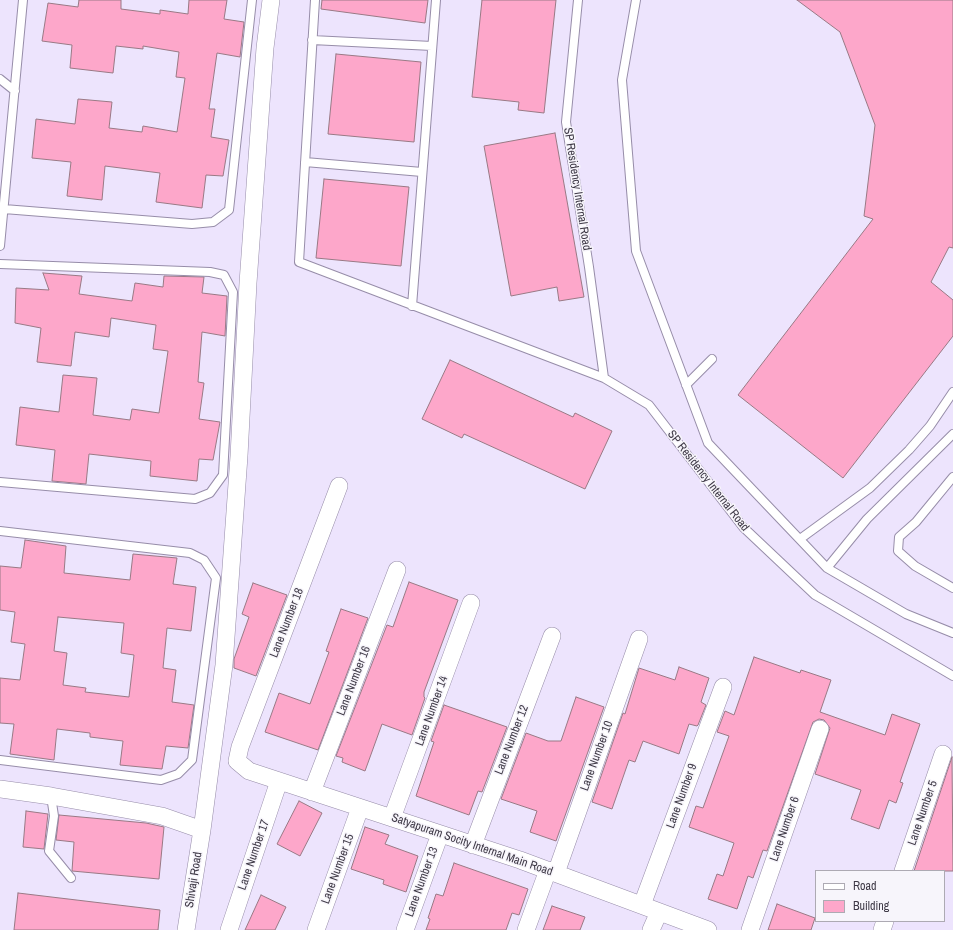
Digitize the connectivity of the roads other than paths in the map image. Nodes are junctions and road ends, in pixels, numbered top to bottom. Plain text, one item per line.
1 (23, 0) edge
2 (252, 0) edge
3 (271, 0) edge
4 (315, 0) edge
5 (436, 0) edge
6 (578, 0) edge
7 (636, 0) edge
8 (312, 40) junction
9 (432, 46) junction
10 (0, 79) edge
11 (15, 91) junction
12 (305, 162) junction
13 (422, 172) junction
14 (4, 209) junction
15 (0, 246) edge
16 (0, 264) edge
17 (412, 306) junction
18 (712, 358) dead end
19 (604, 378) junction
20 (686, 385) junction
21 (953, 392) edge
22 (953, 434) edge
23 (953, 477) edge
24 (0, 482) edge
25 (339, 486) dead end
26 (0, 531) edge
27 (800, 539) junction
28 (827, 568) junction
29 (397, 570) dead end
30 (953, 588) edge
31 (471, 603) dead end
32 (953, 632) edge
33 (552, 636) dead end
34 (639, 639) dead end
35 (953, 676) edge
36 (723, 687) dead end
37 (820, 729) dead end
38 (943, 754) dead end
39 (0, 760) edge
40 (237, 761) joint
41 (279, 781) junction
42 (0, 789) edge
43 (312, 792) junction
44 (51, 796) junction
45 (360, 808) junction
46 (392, 818) junction
47 (202, 830) junction
48 (440, 834) junction
49 (473, 844) junction
50 (903, 870) edge
51 (552, 872) junction
52 (71, 878) dead end
53 (642, 905) junction
54 (659, 912) junction
55 (186, 930) edge
56 (229, 930) edge
57 (316, 930) edge
58 (405, 930) edge
59 (526, 930) edge
60 (652, 930) edge
61 (708, 930) edge
62 (750, 930) edge

1 - 11 lane
2 - 14 lane
3 - 47 street, Shivaji Road
4 - 8 lane, SP Residency Internal Road
5 - 9 lane
6 - 19 lane, SP Residency Internal Road
7 - 20 lane
8 - 9 lane
8 - 12 lane, SP Residency Internal Road
9 - 13 lane
10 - 11 lane
11 - 14 lane
12 - 13 lane
12 - 17 lane, SP Residency Internal Road
13 - 17 lane
14 - 15 lane
16 - 24 lane
17 - 19 lane, SP Residency Internal Road
18 - 20 lane
19 - 35 lane, SP Residency Internal Road
20 - 27 lane
21 - 27 lane
22 - 28 lane
23 - 30 lane
25 - 40 street, Lane Number 18
26 - 39 lane
27 - 28 lane
28 - 32 lane
29 - 43 street, Lane Number 16
31 - 46 street, Lane Number 14
33 - 49 street, Lane Number 12
34 - 51 street, Lane Number 10
36 - 53 street, Lane Number 9
37 - 62 street, Lane Number 6
38 - 50 street, Lane Number 5
40 - 41 street, Satyapuram Socity Internal Main Road
41 - 43 street, Satyapuram Socity Internal Main Road
41 - 56 street, Lane Number 17
42 - 44 street
43 - 45 street, Satyapuram Socity Internal Main Road
44 - 47 street
44 - 52 lane
45 - 46 street, Satyapuram Socity Internal Main Road
45 - 57 street, Lane Number 15
46 - 48 street, Satyapuram Socity Internal Main Road
47 - 55 street, Shivaji Road
48 - 49 street, Satyapuram Socity Internal Main Road
48 - 58 street, Lane Number 13
49 - 51 street, Satyapuram Socity Internal Main Road
51 - 53 street, Satyapuram Socity Internal Main Road
51 - 59 street, Lane Number 10
53 - 54 street, Satyapuram Socity Internal Main Road
54 - 60 street
54 - 61 street, Satyapuram Socity Internal Main Road

